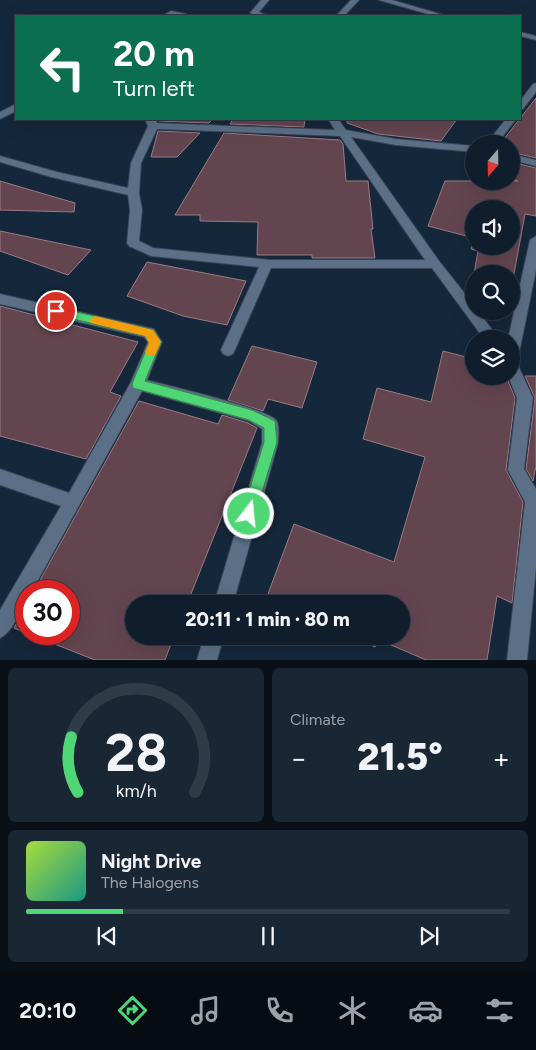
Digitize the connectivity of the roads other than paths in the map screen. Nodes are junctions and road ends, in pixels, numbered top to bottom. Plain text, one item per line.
1 (265, 0) edge
2 (355, 0) edge
3 (383, 0) edge
4 (251, 14) edge
5 (341, 15) edge
6 (439, 15) edge
7 (521, 34) edge
8 (536, 38) edge
9 (536, 86) edge
10 (521, 106) edge
11 (15, 108) edge
12 (0, 116) edge
13 (334, 120) edge
14 (510, 120) edge
15 (151, 122) edge
16 (344, 133) junction
17 (498, 135) edge
18 (465, 148) edge
19 (0, 159) edge
20 (520, 159) edge
21 (536, 163) edge
22 (133, 193) junction
23 (536, 240) edge
24 (267, 263) junction
25 (435, 264) junction
26 (0, 299) edge
27 (485, 330) edge
28 (517, 330) edge
29 (228, 350) dead end
30 (520, 381) edge
31 (138, 384) junction
32 (531, 399) edge
33 (0, 477) edge
34 (535, 501) edge
35 (74, 502) junction
36 (226, 595) edge
37 (0, 628) edge
38 (211, 645) edge
39 (207, 660) edge
40 (517, 660) edge

1 - 4 street
2 - 5 street
3 - 6 street
7 - 8 street
9 - 10 street
11 - 12 street
13 - 16 street
14 - 17 street
15 - 16 street
15 - 22 street
16 - 18 street
16 - 25 street
19 - 22 street
20 - 21 street
22 - 24 street
23 - 28 street
24 - 25 street
24 - 29 street
25 - 27 street
26 - 31 street
30 - 32 street
31 - 35 street
31 - 36 street
32 - 34 street
33 - 35 street
34 - 40 street
35 - 37 street
38 - 39 street

